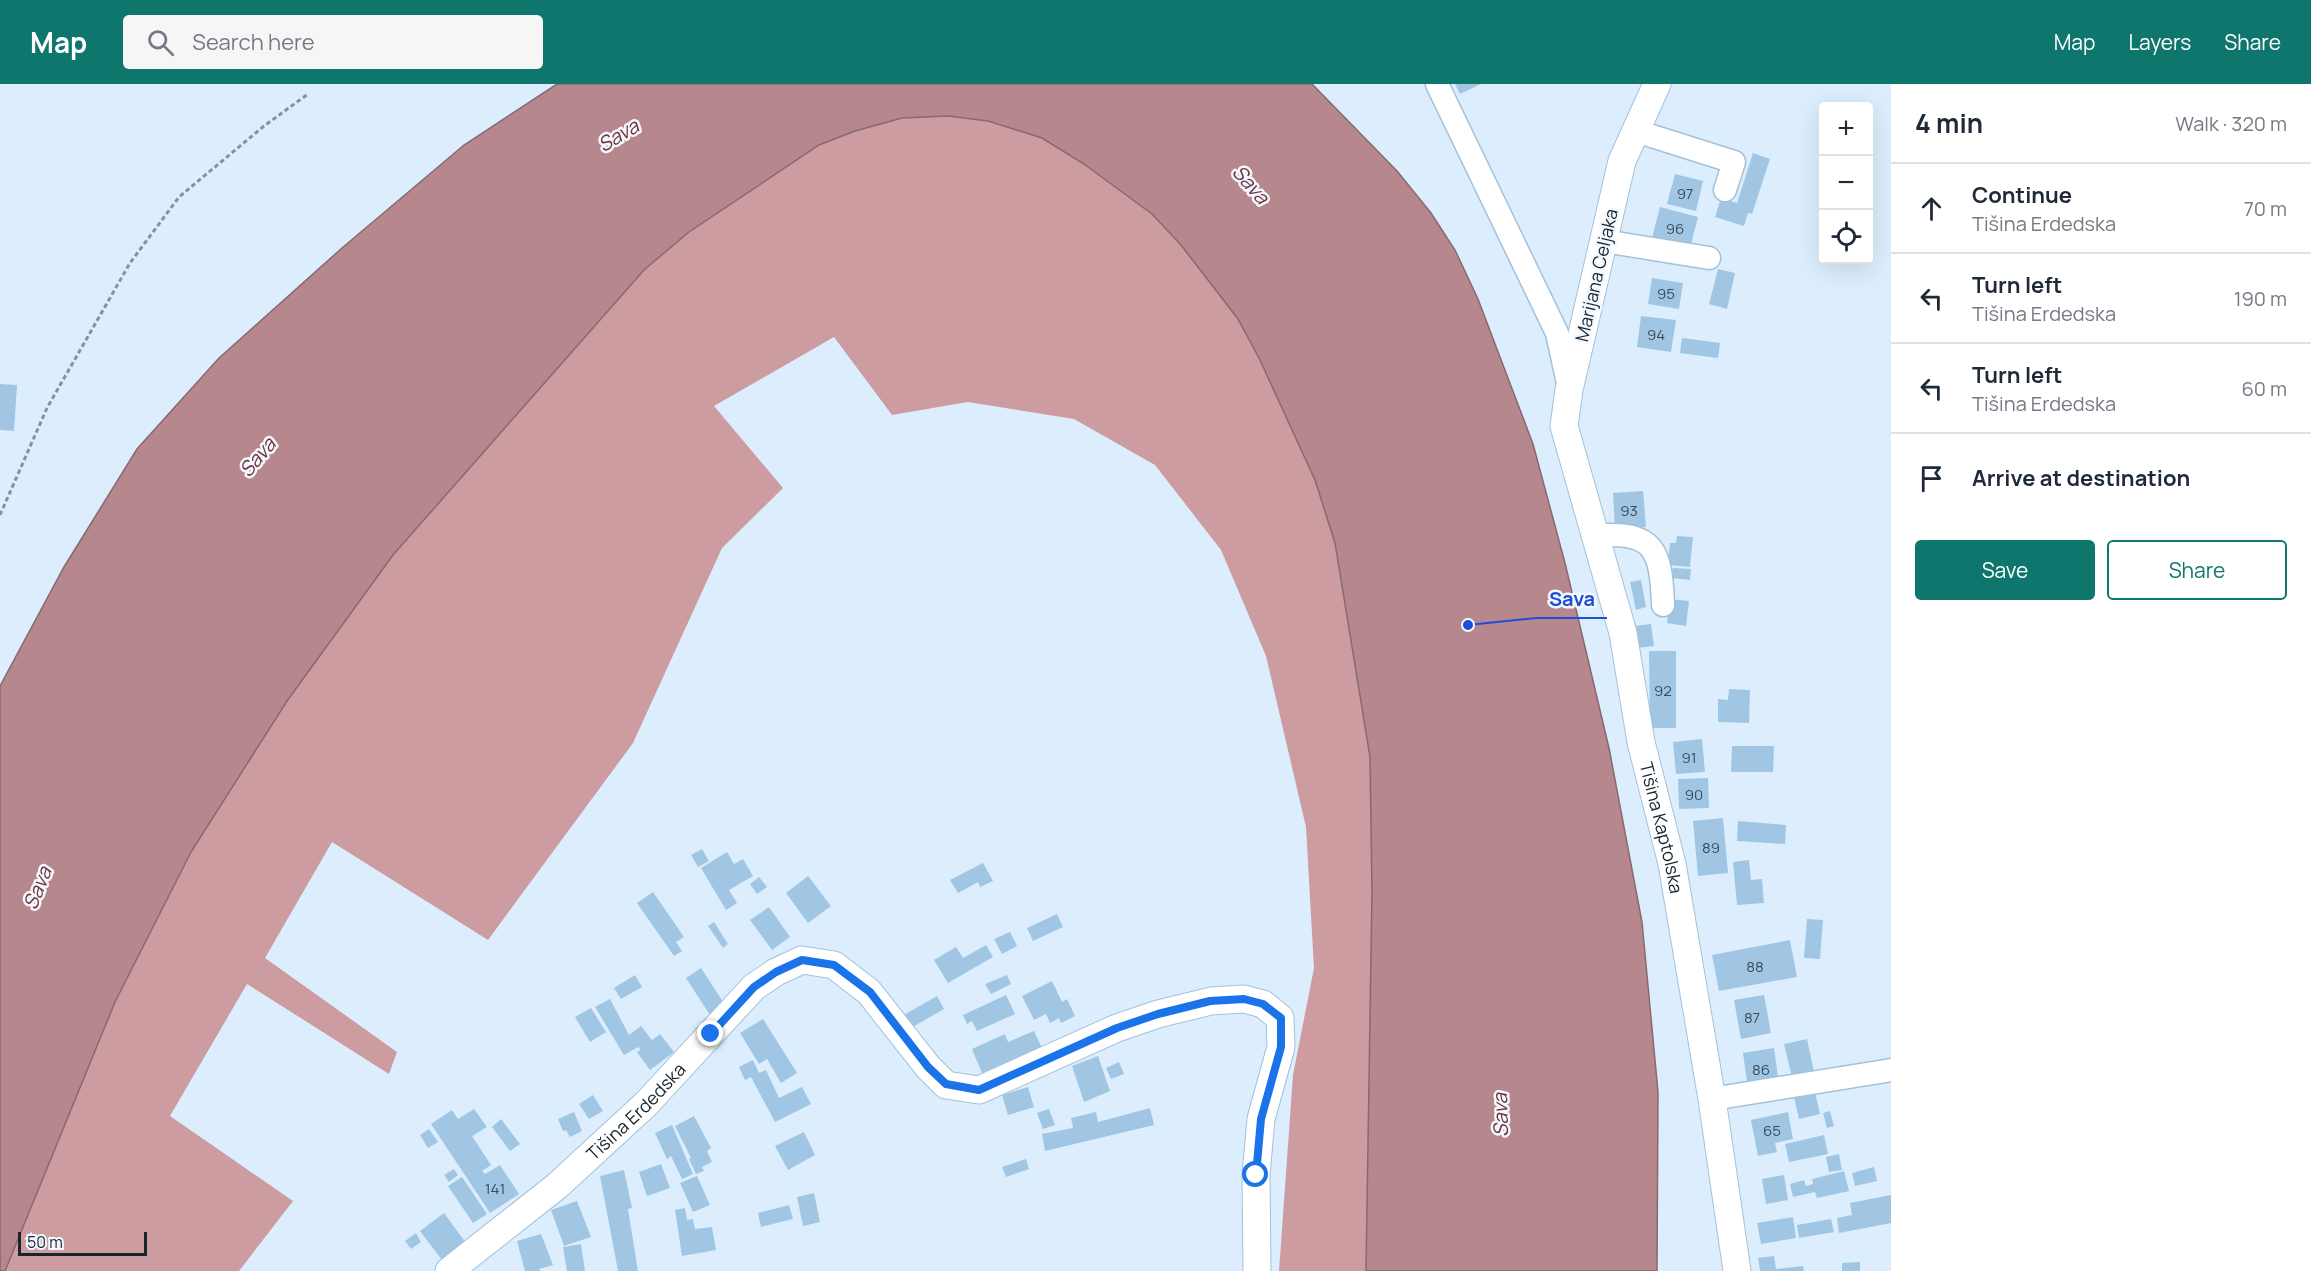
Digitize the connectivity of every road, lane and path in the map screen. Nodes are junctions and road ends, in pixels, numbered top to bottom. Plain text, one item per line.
1 (1437, 84) edge
2 (1657, 84) edge
3 (308, 94) dead end
4 (1636, 131) junction
5 (1725, 190) dead end
6 (1604, 241) junction
7 (1709, 258) dead end
8 (1569, 390) junction
9 (0, 515) edge
10 (1595, 536) junction
11 (1663, 605) dead end
12 (1891, 1070) edge
13 (1712, 1099) junction
14 (449, 1271) edge
15 (1257, 1271) edge
16 (1737, 1271) edge

1 - 8 street
2 - 4 main road
3 - 9 path
4 - 5 street
4 - 6 main road, Marijana Celjaka
6 - 7 street
6 - 8 main road, Marijana Celjaka
8 - 10 main road, Tišina Kaptolska
10 - 11 street
10 - 13 main road, Tišina Kaptolska
12 - 13 street
13 - 16 main road, Tišina Kaptolska
14 - 15 main road, Tišina Erdedska

